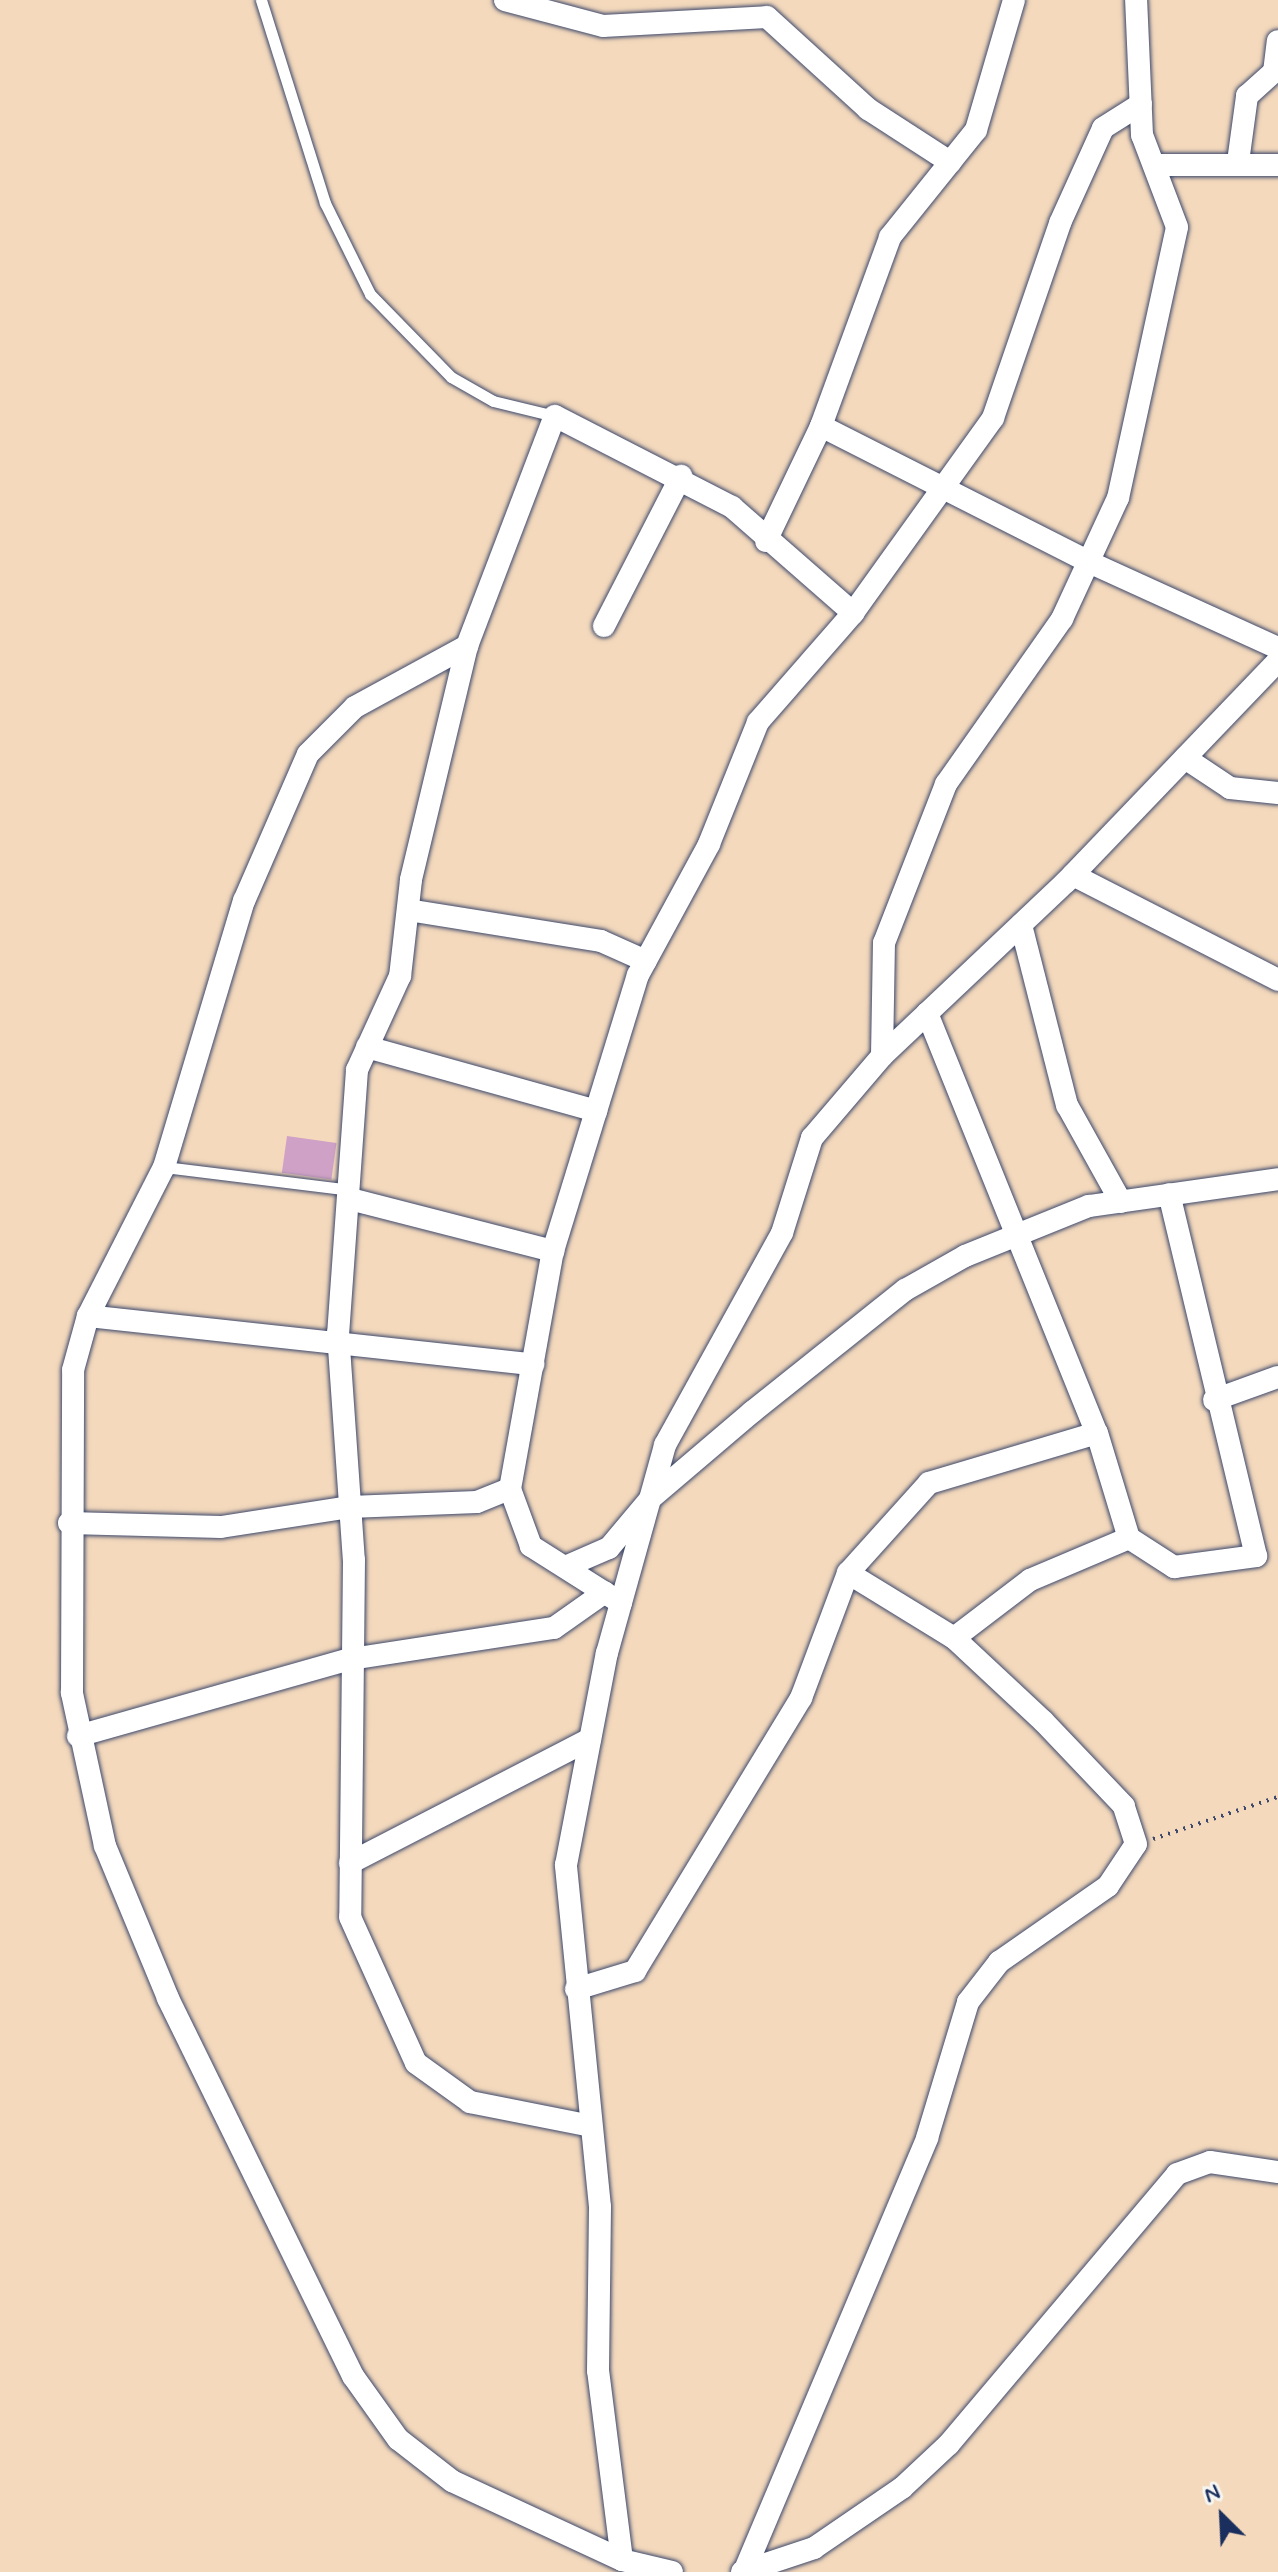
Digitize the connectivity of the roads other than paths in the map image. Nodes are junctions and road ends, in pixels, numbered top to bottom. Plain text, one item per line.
1 (261, 0) edge
2 (505, 0) edge
3 (1014, 0) edge
4 (1136, 0) edge
5 (1278, 41) edge
6 (1141, 104) junction
7 (950, 162) junction
8 (1238, 162) junction
9 (1154, 165) junction
10 (1278, 165) edge
11 (555, 416) junction
12 (821, 426) junction
13 (681, 476) junction
14 (946, 483) junction
15 (766, 541) junction
16 (1089, 562) junction
17 (853, 613) junction
18 (604, 626) dead end
19 (467, 646) junction
20 (1278, 648) edge
21 (1278, 661) edge
22 (1185, 758) junction
23 (1278, 793) edge
24 (1073, 875) junction
25 (408, 910) junction
26 (1021, 925) junction
27 (646, 961) junction
28 (1278, 980) edge
29 (927, 1013) junction
30 (367, 1047) junction
31 (882, 1056) junction
32 (596, 1111) junction
33 (164, 1167) junction
34 (1278, 1179) edge
35 (350, 1194) junction
36 (1169, 1194) junction
37 (1121, 1202) junction
38 (1018, 1234) junction
39 (553, 1251) junction
40 (88, 1316) junction
41 (339, 1345) junction
42 (533, 1364) junction
43 (1278, 1377) edge
44 (1214, 1400) junction
45 (1097, 1433) junction
46 (510, 1489) junction
47 (651, 1498) junction
48 (350, 1507) junction
49 (69, 1523) junction
50 (1129, 1538) junction
51 (565, 1567) junction
52 (848, 1573) junction
53 (613, 1598) junction
54 (954, 1638) junction
55 (351, 1659) junction
56 (78, 1736) junction
57 (590, 1739) junction
58 (350, 1863) junction
59 (576, 1989) junction
60 (591, 2126) junction
61 (1278, 2172) edge
62 (622, 2566) edge
63 (672, 2572) edge
64 (743, 2572) edge

1 - 11 lane
2 - 7 street
3 - 7 street
4 - 6 street
5 - 8 street
6 - 9 street
6 - 14 street
7 - 12 street
8 - 9 street
8 - 10 street
9 - 16 street
11 - 13 street
11 - 19 street
12 - 14 street
12 - 15 street
13 - 15 street
13 - 18 street
14 - 16 street
14 - 17 street
15 - 17 street
16 - 20 street
16 - 31 street
17 - 27 street
19 - 25 street
19 - 33 street
21 - 22 street
22 - 23 street
22 - 24 street
24 - 26 street
24 - 28 street
25 - 27 street
25 - 30 street
26 - 29 street
26 - 37 street
27 - 32 street
29 - 31 street
29 - 38 street
30 - 32 street
30 - 35 street
31 - 47 street
32 - 39 street
33 - 35 lane
33 - 40 street
34 - 36 street
35 - 39 street
35 - 41 street
36 - 37 street
36 - 44 street
37 - 38 street
38 - 45 street
38 - 47 street
39 - 42 street
40 - 41 street
40 - 49 street
41 - 42 street
41 - 48 street
42 - 46 street
43 - 44 street
44 - 50 street
45 - 50 street
45 - 52 street
46 - 48 street
46 - 51 street
47 - 51 street
47 - 53 street
48 - 49 street
48 - 55 street
49 - 56 street
50 - 54 street
51 - 53 street
52 - 54 street
52 - 59 street
53 - 55 street
53 - 57 street
54 - 64 street
55 - 56 street
55 - 58 street
56 - 62 street
57 - 58 street
57 - 59 street
58 - 60 street
59 - 60 street
60 - 62 street
61 - 64 street
62 - 63 street

